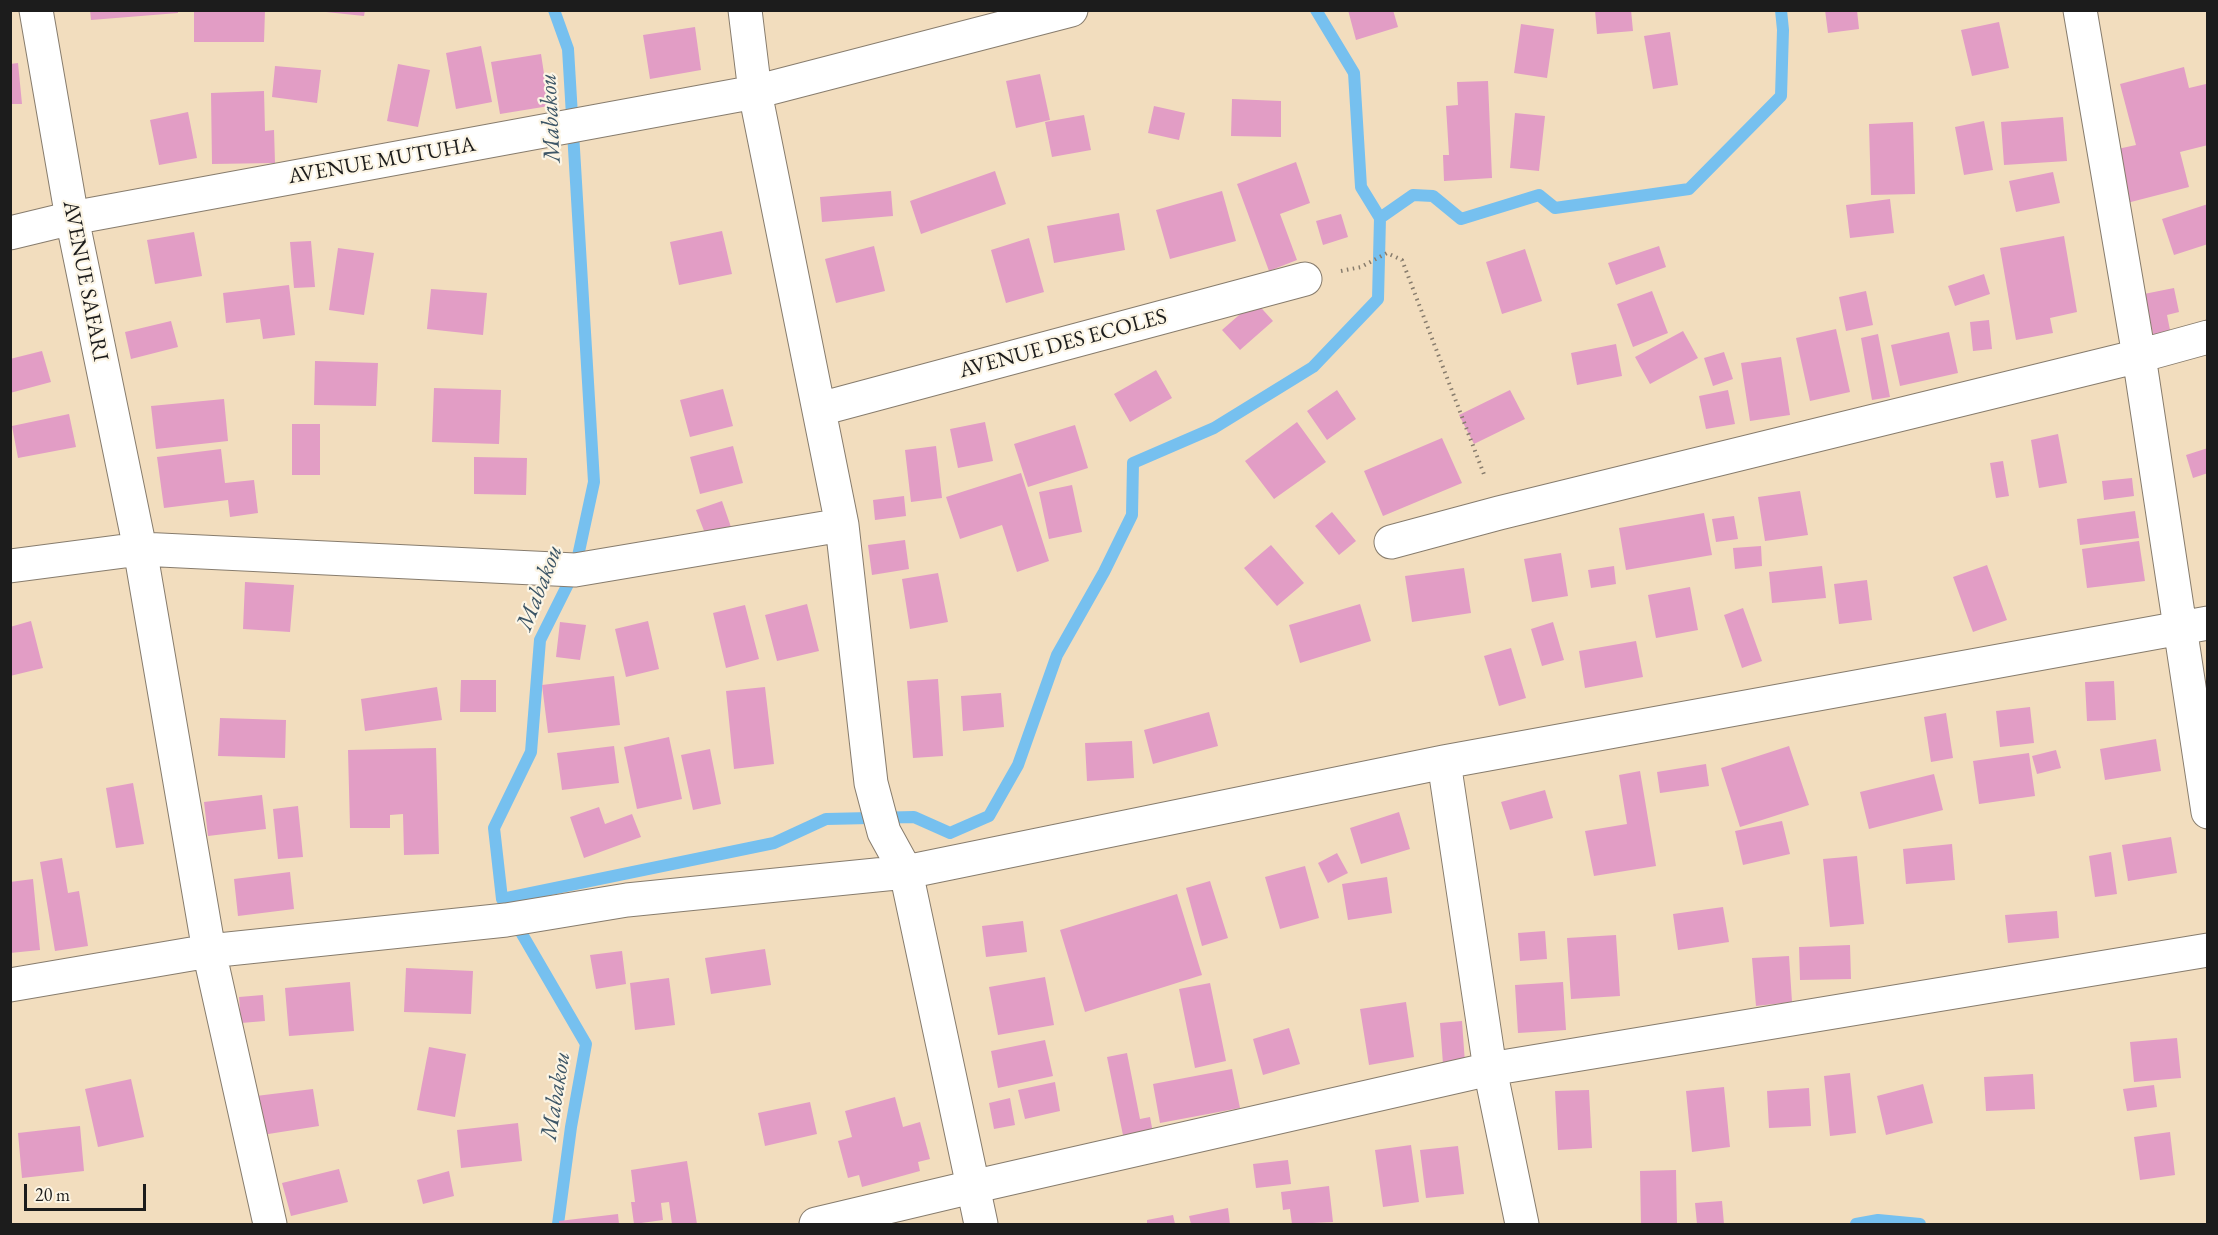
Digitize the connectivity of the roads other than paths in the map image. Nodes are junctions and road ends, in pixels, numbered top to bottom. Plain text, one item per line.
1 (36, 10) edge
2 (745, 10) edge
3 (1071, 10) edge
4 (2080, 10) edge
5 (755, 92) junction
6 (72, 218) junction
7 (10, 233) edge
8 (1305, 279) dead end
9 (2208, 337) edge
10 (2139, 356) junction
11 (820, 409) junction
12 (842, 525) junction
13 (1391, 542) dead end
14 (141, 549) junction
15 (10, 566) edge
16 (2194, 625) edge
17 (1444, 762) junction
18 (2208, 812) edge
19 (906, 872) junction
20 (2208, 950) edge
21 (209, 951) junction
22 (10, 985) edge
23 (1490, 1070) junction
24 (972, 1187) junction
25 (270, 1224) edge
26 (816, 1224) edge
27 (981, 1224) edge
28 (1522, 1224) edge

1 - 6 street, AVENUE SAFARI
2 - 5 street
3 - 5 street, AVENUE MUTUHA
4 - 10 street
5 - 6 street, AVENUE MUTUHA
5 - 11 street
6 - 7 street, AVENUE MUTUHA
6 - 14 street, AVENUE SAFARI
8 - 11 street, AVENUE DES ECOLES
9 - 10 street
10 - 13 street
10 - 16 street
11 - 12 street
12 - 14 street
12 - 19 street
14 - 15 street
14 - 21 street, AVENUE SAFARI
16 - 17 street
16 - 18 street
17 - 19 street
17 - 23 street
19 - 21 street
19 - 24 street
20 - 23 street
21 - 22 street
21 - 25 street, AVENUE SAFARI
23 - 24 street
23 - 28 street
24 - 26 street
24 - 27 street

